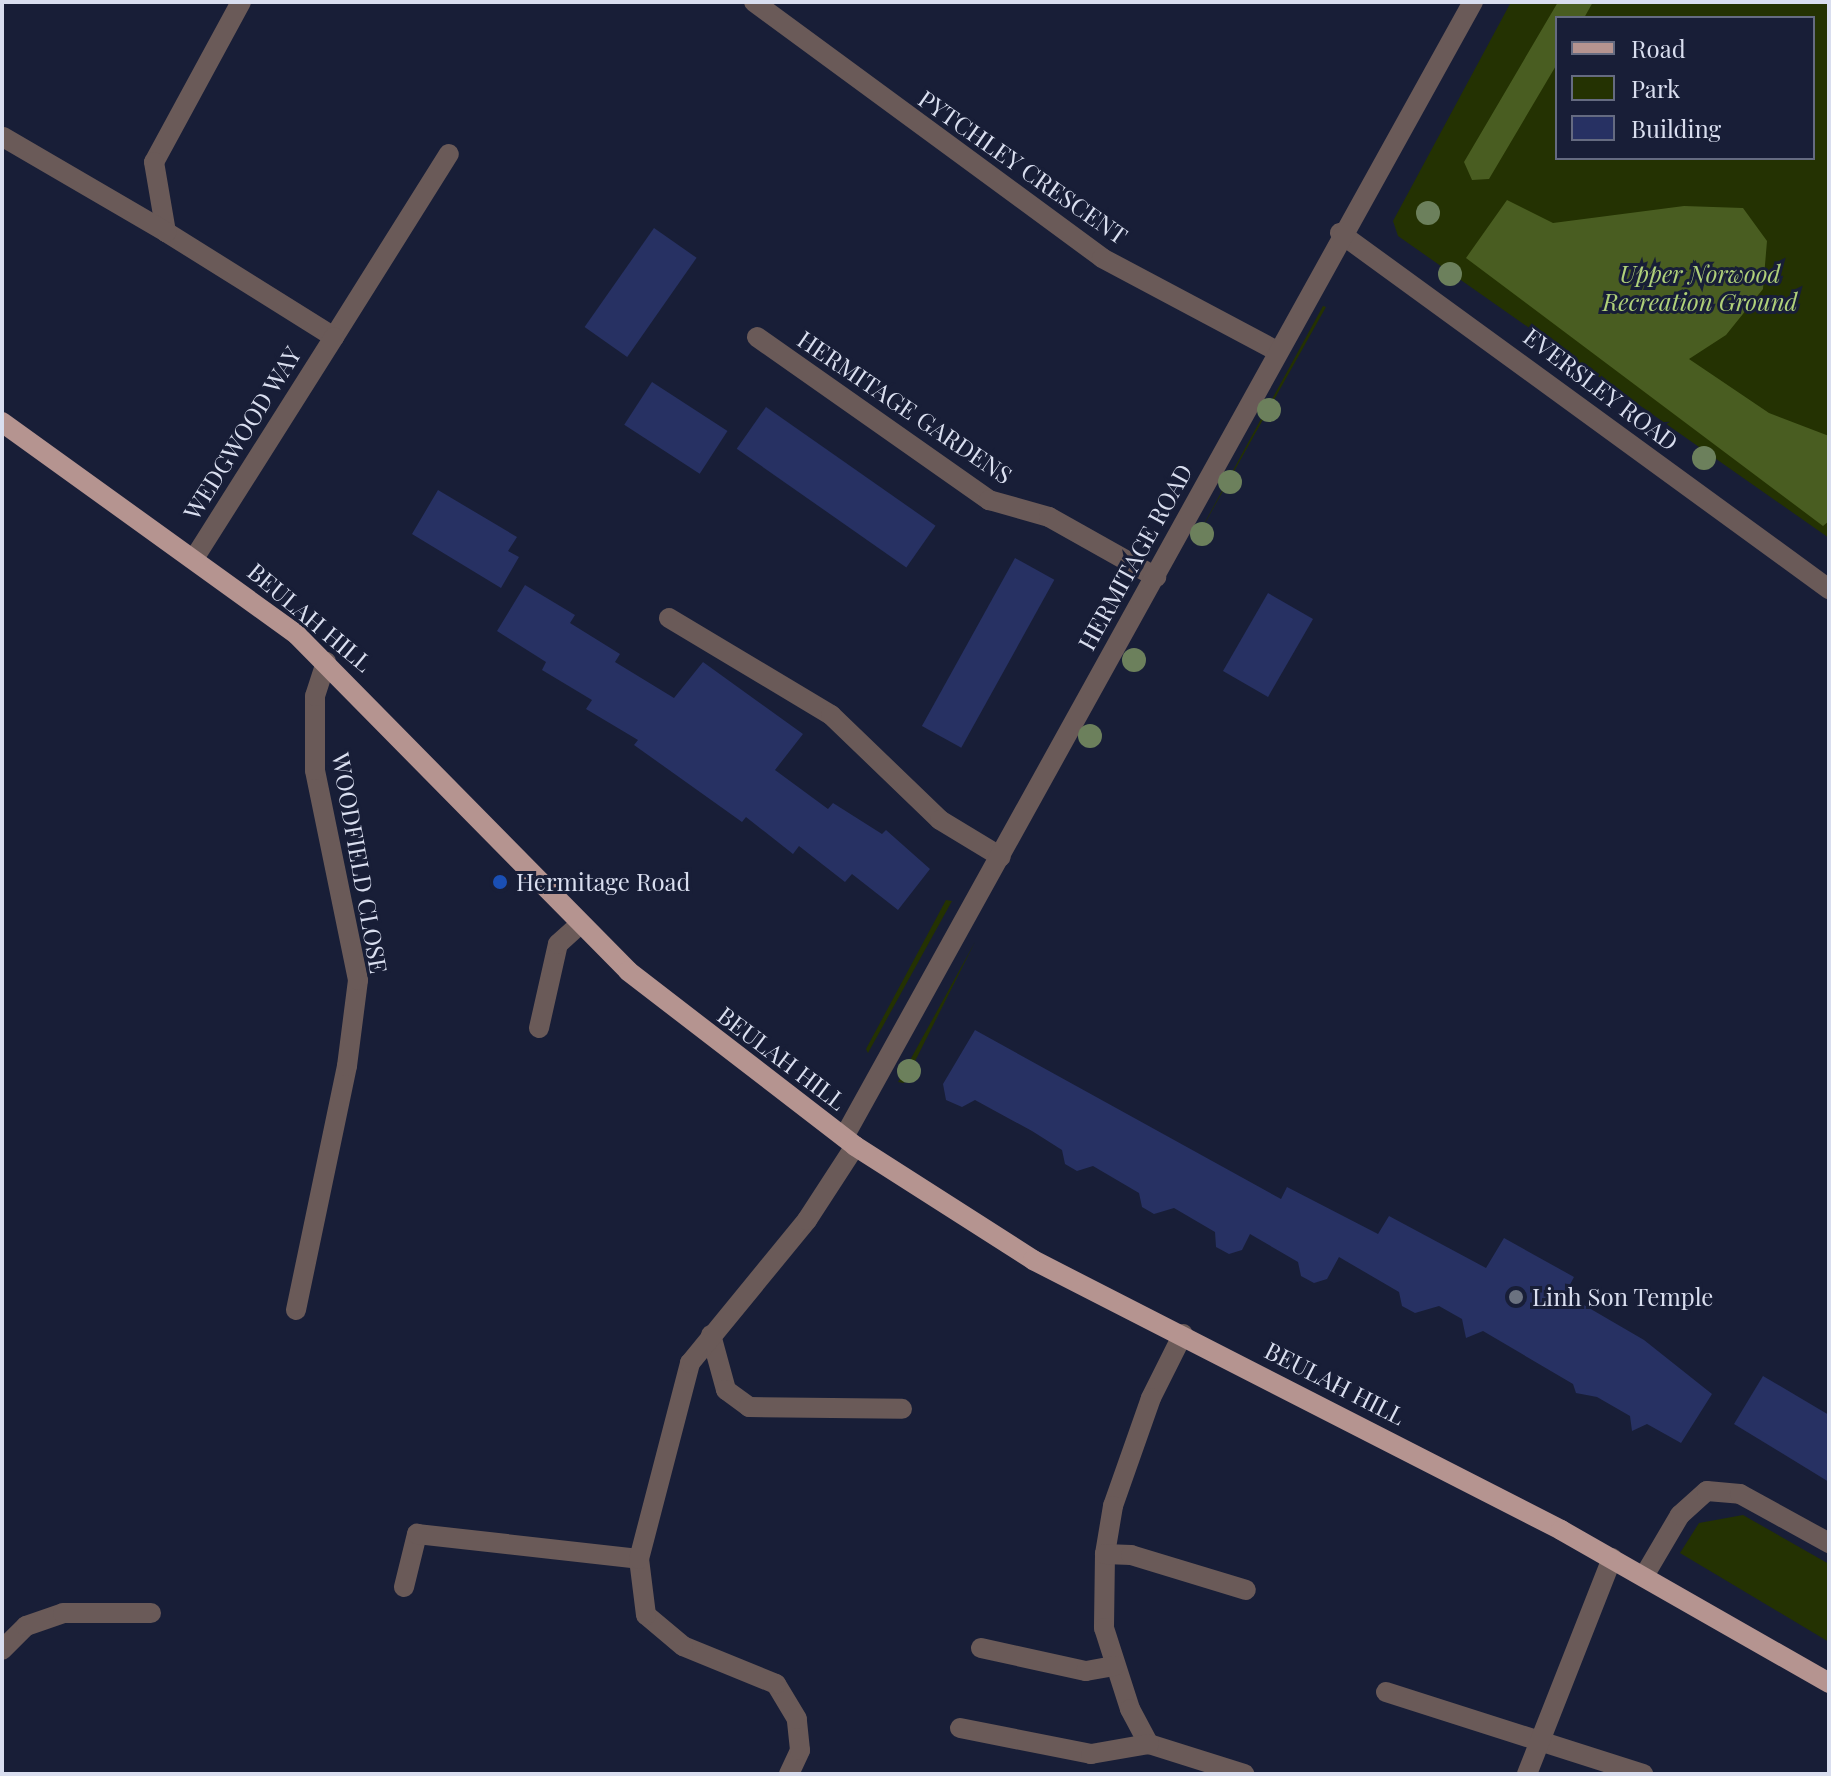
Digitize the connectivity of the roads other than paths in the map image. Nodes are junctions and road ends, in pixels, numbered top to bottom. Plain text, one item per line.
1 (241, 2) edge
2 (754, 2) edge
3 (1473, 2) edge
4 (3, 137) edge
5 (449, 154) dead end
6 (166, 232) junction
7 (1340, 233) junction
8 (334, 337) junction
9 (757, 337) dead end
10 (1277, 351) junction
11 (2, 422) edge
12 (195, 557) junction
13 (1156, 577) junction
14 (1829, 589) edge
15 (669, 618) dead end
16 (326, 662) junction
17 (1001, 857) junction
18 (580, 924) junction
19 (539, 1028) dead end
20 (849, 1142) junction
21 (296, 1310) dead end
22 (1183, 1334) junction
23 (711, 1335) junction
24 (902, 1409) dead end
25 (1829, 1543) edge
26 (1105, 1554) junction
27 (1612, 1558) junction
28 (639, 1559) junction
29 (1644, 1576) junction
30 (404, 1587) dead end
31 (1246, 1590) dead end
32 (151, 1613) dead end
33 (981, 1648) dead end
34 (2, 1650) edge
35 (1115, 1666) junction
36 (1829, 1683) edge
37 (1386, 1692) dead end
38 (960, 1728) dead end
39 (1149, 1744) junction
40 (1540, 1744) junction
41 (789, 1774) edge
42 (1244, 1774) edge
43 (1527, 1774) edge
44 (1643, 1774) edge

1 - 6 street
2 - 10 street, PYTCHLEY CRESCENT
3 - 7 street, HERMITAGE ROAD
4 - 6 street, WEDGWOOD WAY
5 - 8 street, WEDGWOOD WAY
6 - 8 street, WEDGWOOD WAY
7 - 10 street, HERMITAGE ROAD
7 - 14 street, EVERSLEY ROAD
8 - 12 street, WEDGWOOD WAY
9 - 13 street, HERMITAGE GARDENS
10 - 13 street, HERMITAGE ROAD
11 - 12 main road, BEULAH HILL
12 - 16 main road, BEULAH HILL
13 - 17 street, HERMITAGE ROAD
15 - 17 street
16 - 18 main road, BEULAH HILL
16 - 21 street, WOODFIELD CLOSE
17 - 20 street, HERMITAGE ROAD
18 - 19 street
18 - 20 main road, BEULAH HILL
20 - 22 main road, BEULAH HILL
20 - 23 street, HERMITAGE ROAD
22 - 26 street
22 - 27 main road, BEULAH HILL
23 - 24 street
23 - 28 street, HERMITAGE ROAD
25 - 29 street
26 - 31 street
26 - 35 street
27 - 29 main road, BEULAH HILL
27 - 40 street
28 - 30 street
28 - 41 street
29 - 36 main road, BEULAH HILL
32 - 34 street
33 - 35 street
35 - 39 street
37 - 40 street
38 - 39 street
39 - 42 street
40 - 43 street
40 - 44 street

